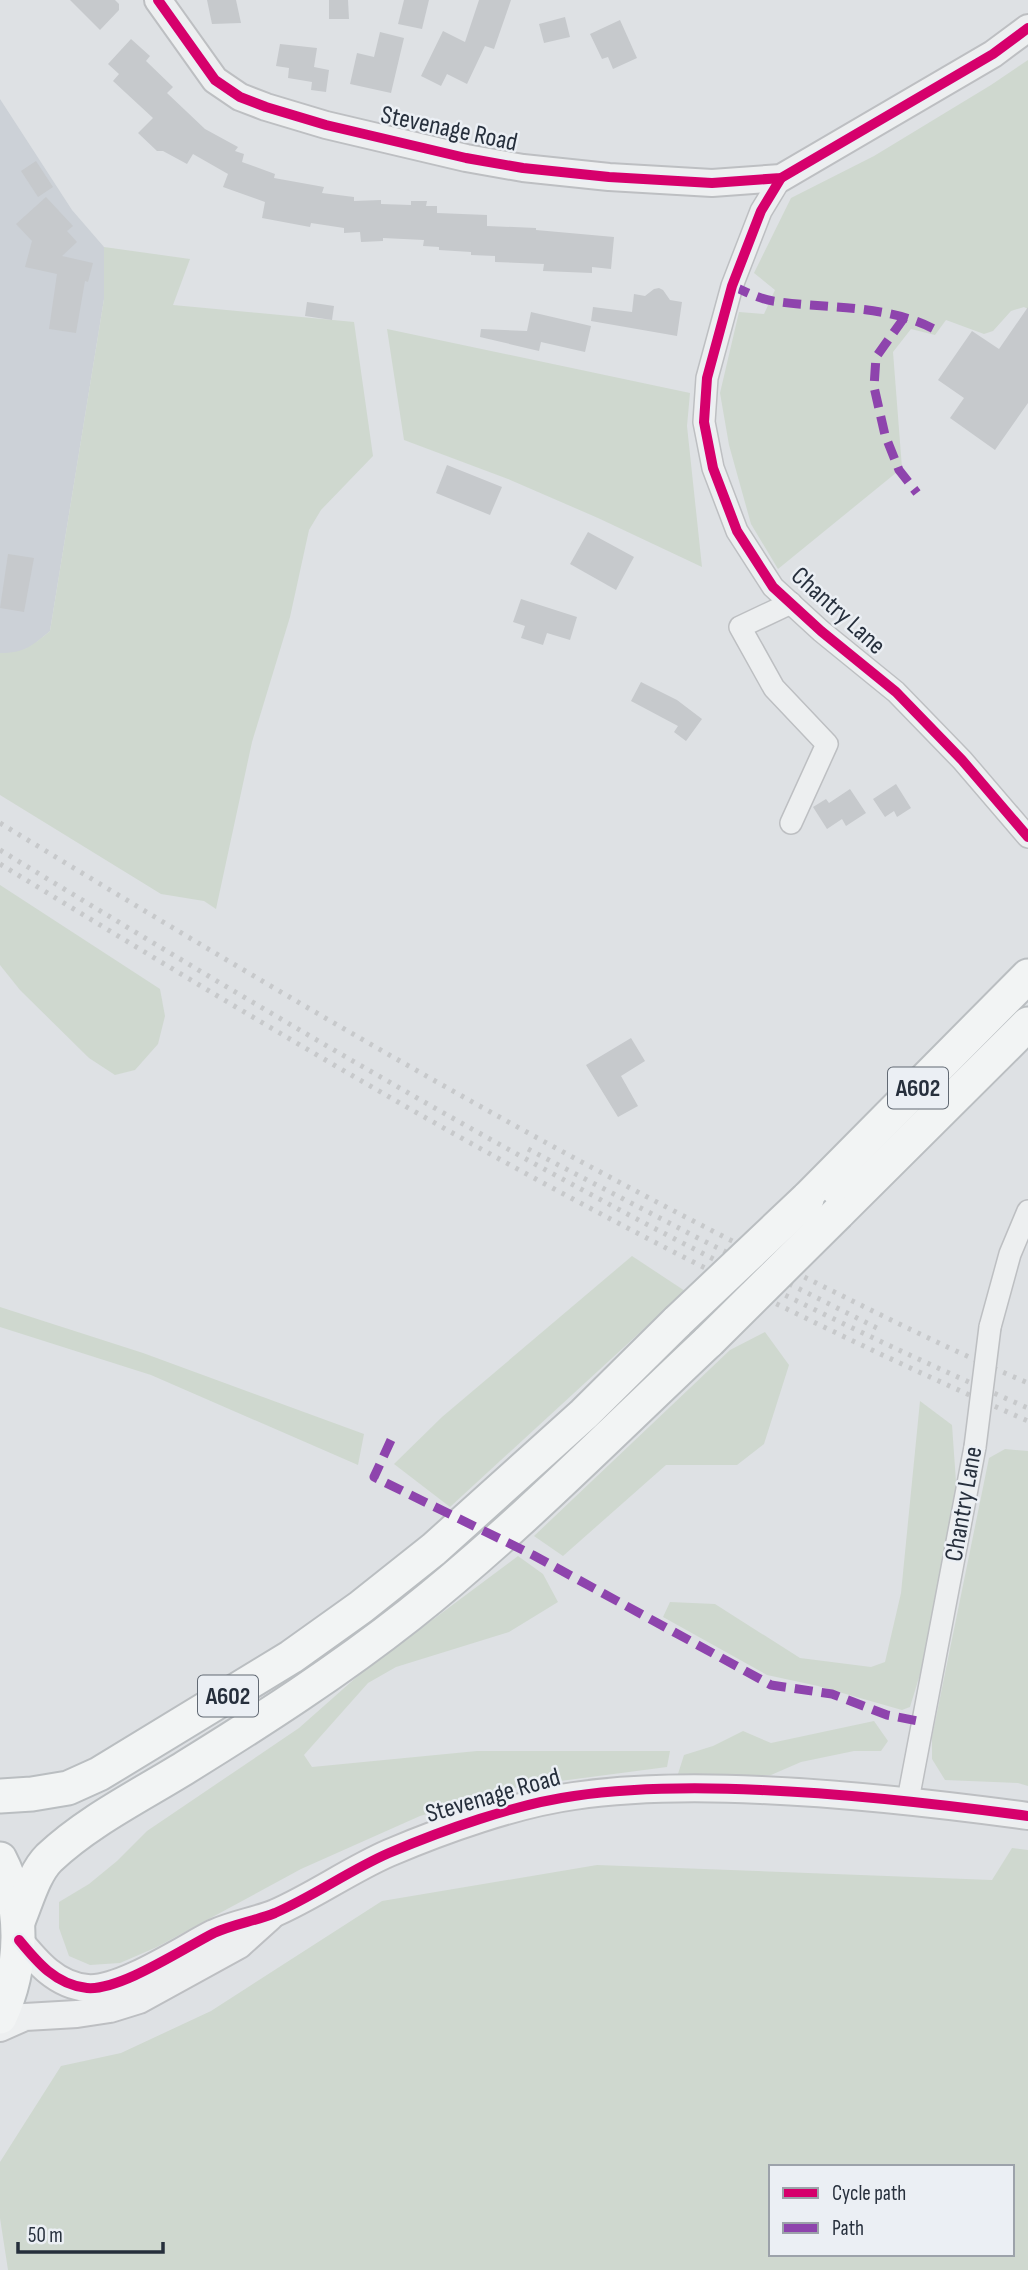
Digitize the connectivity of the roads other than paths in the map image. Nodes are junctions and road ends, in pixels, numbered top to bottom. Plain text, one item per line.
1 (158, 0) edge
2 (1028, 27) edge
3 (781, 178) junction
4 (791, 603) junction
5 (791, 823) dead end
6 (1028, 837) edge
7 (1028, 976) edge
8 (1028, 1024) edge
9 (1028, 1211) edge
10 (0, 1796) edge
11 (908, 1800) junction
12 (1028, 1816) edge
13 (0, 1860) edge
14 (274, 1913) junction
15 (19, 1930) junction
16 (0, 2017) edge
17 (0, 2028) edge

1 - 3 street, Stevenage Road
2 - 3 street
3 - 4 street, Chantry Lane
4 - 5 street
4 - 6 street, Chantry Lane
7 - 10 main road, A602, bridge
8 - 15 main road, A602, bridge
9 - 11 street, Chantry Lane, bridge
11 - 12 street, Stevenage Road
11 - 14 street, Stevenage Road
13 - 15 main road
14 - 15 street, Stevenage Road
14 - 17 street, Stevenage Road
15 - 16 main road

